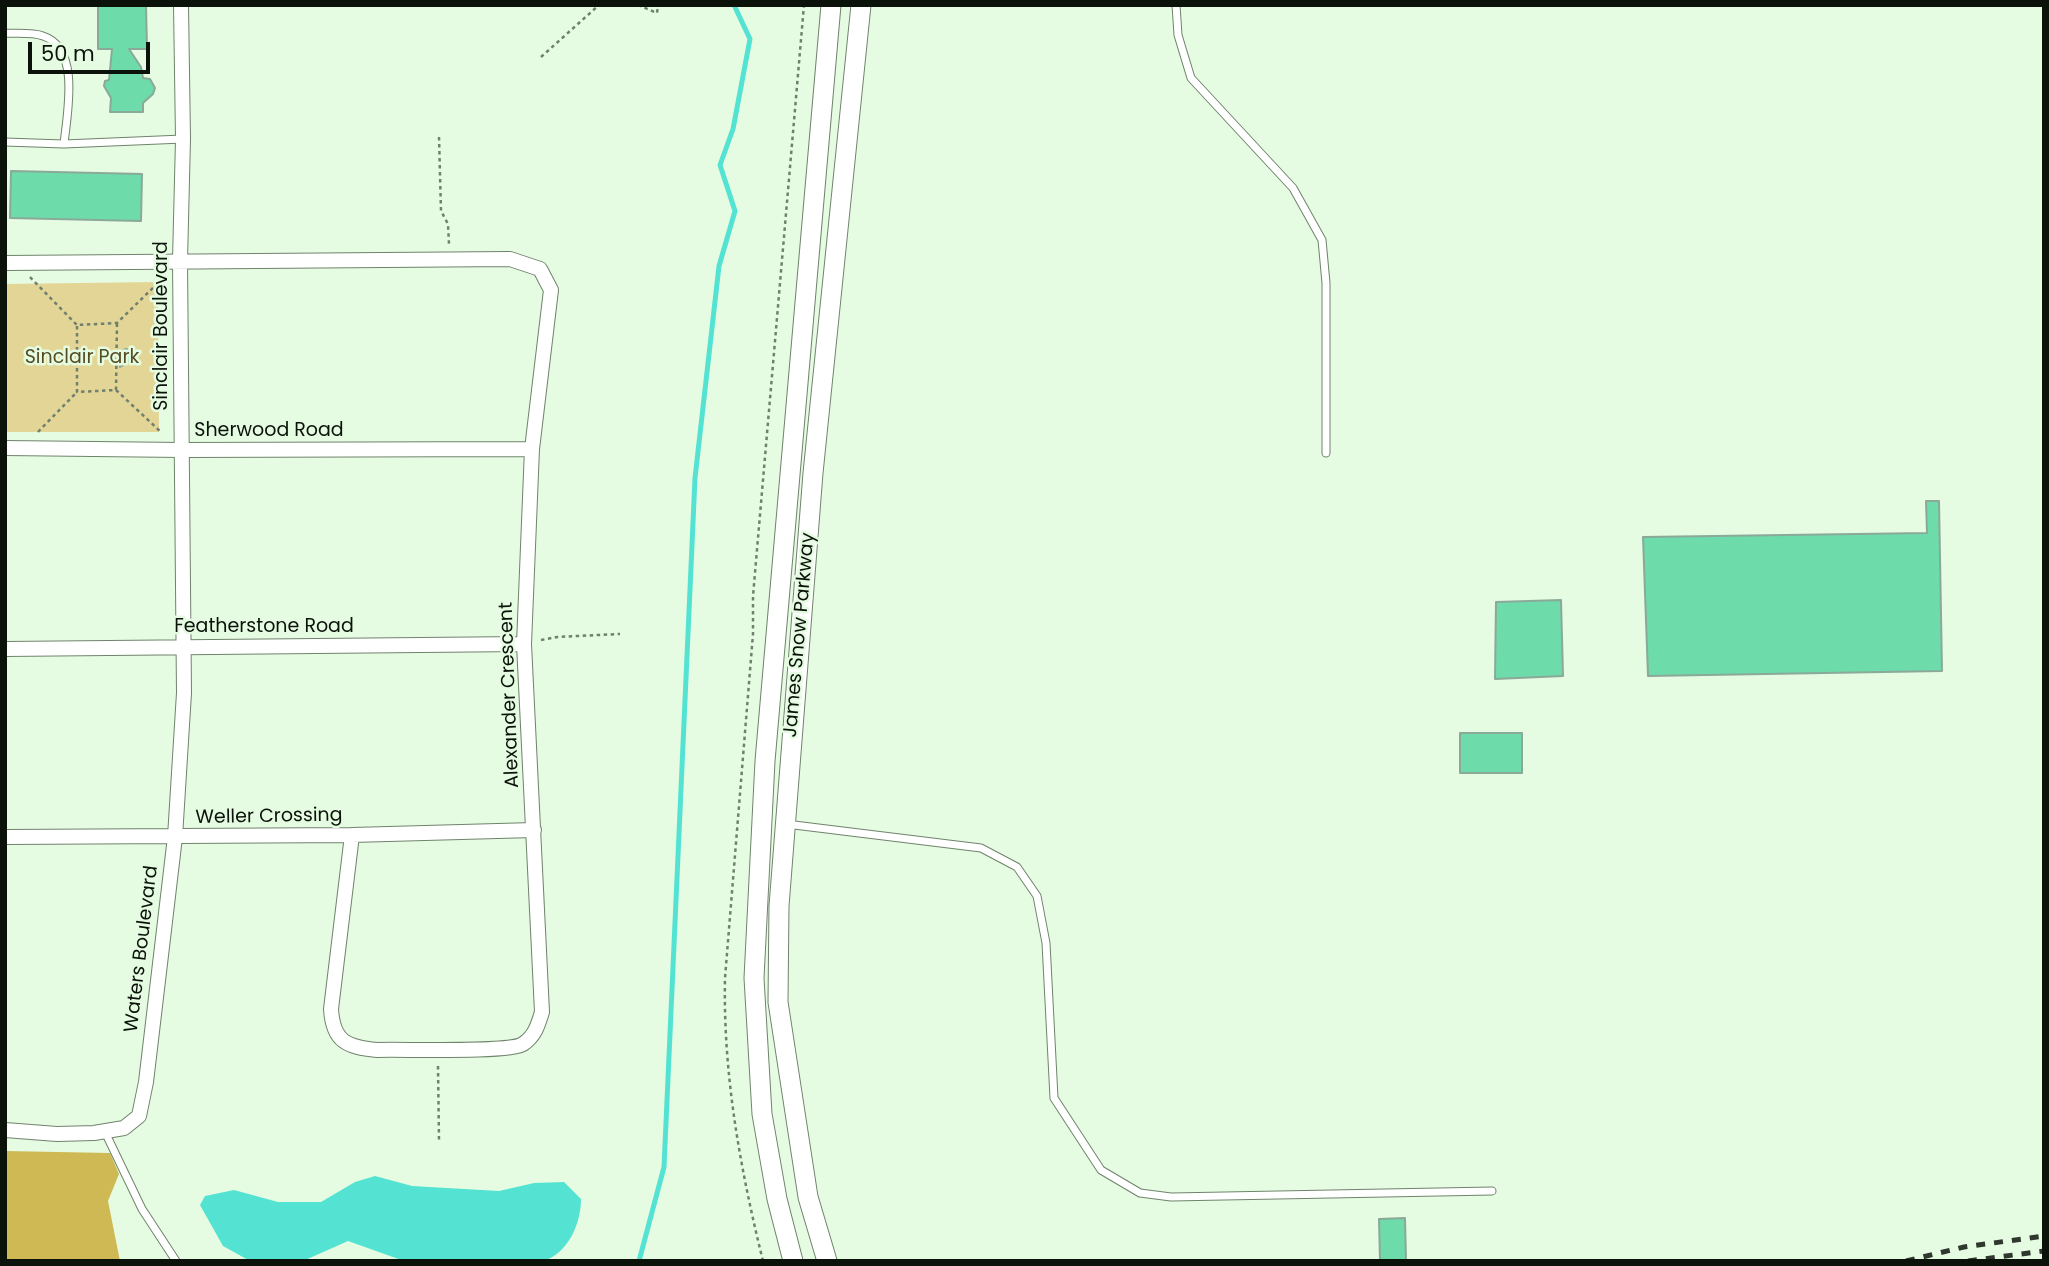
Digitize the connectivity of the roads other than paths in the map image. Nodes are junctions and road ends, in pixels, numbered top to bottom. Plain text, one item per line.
1 (181, 5) edge
2 (831, 5) edge
3 (861, 5) edge
4 (1176, 5) edge
5 (5, 33) edge
6 (183, 139) junction
7 (5, 142) edge
8 (64, 144) junction
9 (180, 261) junction
10 (10, 263) edge
11 (13, 448) edge
12 (532, 449) junction
13 (182, 450) junction
14 (1326, 453) dead end
15 (524, 644) junction
16 (185, 646) junction
17 (5, 649) edge
18 (785, 824) junction
19 (534, 830) junction
20 (352, 835) junction
21 (5, 837) edge
22 (175, 837) junction
23 (5, 1130) edge
24 (105, 1132) junction
25 (1492, 1191) dead end
26 (176, 1261) edge
27 (793, 1261) edge
28 (827, 1261) edge

1 - 6 street, Sinclair Boulevard
2 - 27 main road, James Snow Parkway
3 - 18 main road, James Snow Parkway
4 - 14 lane
5 - 8 lane
6 - 8 lane
6 - 9 street, Sinclair Boulevard
7 - 8 lane
9 - 10 street, Alexander Crescent
9 - 12 street, Alexander Crescent
9 - 13 street, Sinclair Boulevard
11 - 13 street, Sherwood Road
12 - 13 street, Sherwood Road
12 - 15 street, Alexander Crescent
13 - 16 street, Sinclair Boulevard
15 - 16 street, Featherstone Road
15 - 19 street, Alexander Crescent
16 - 17 street, Featherstone Road
16 - 22 street, Waters Boulevard
18 - 25 lane
18 - 28 main road, James Snow Parkway
19 - 20 street, Weller Crossing
19 - 20 street, Alexander Crescent
20 - 22 street, Weller Crossing
21 - 22 street, Weller Crossing
22 - 24 street, Waters Boulevard
23 - 24 street, Waters Boulevard
24 - 26 lane

